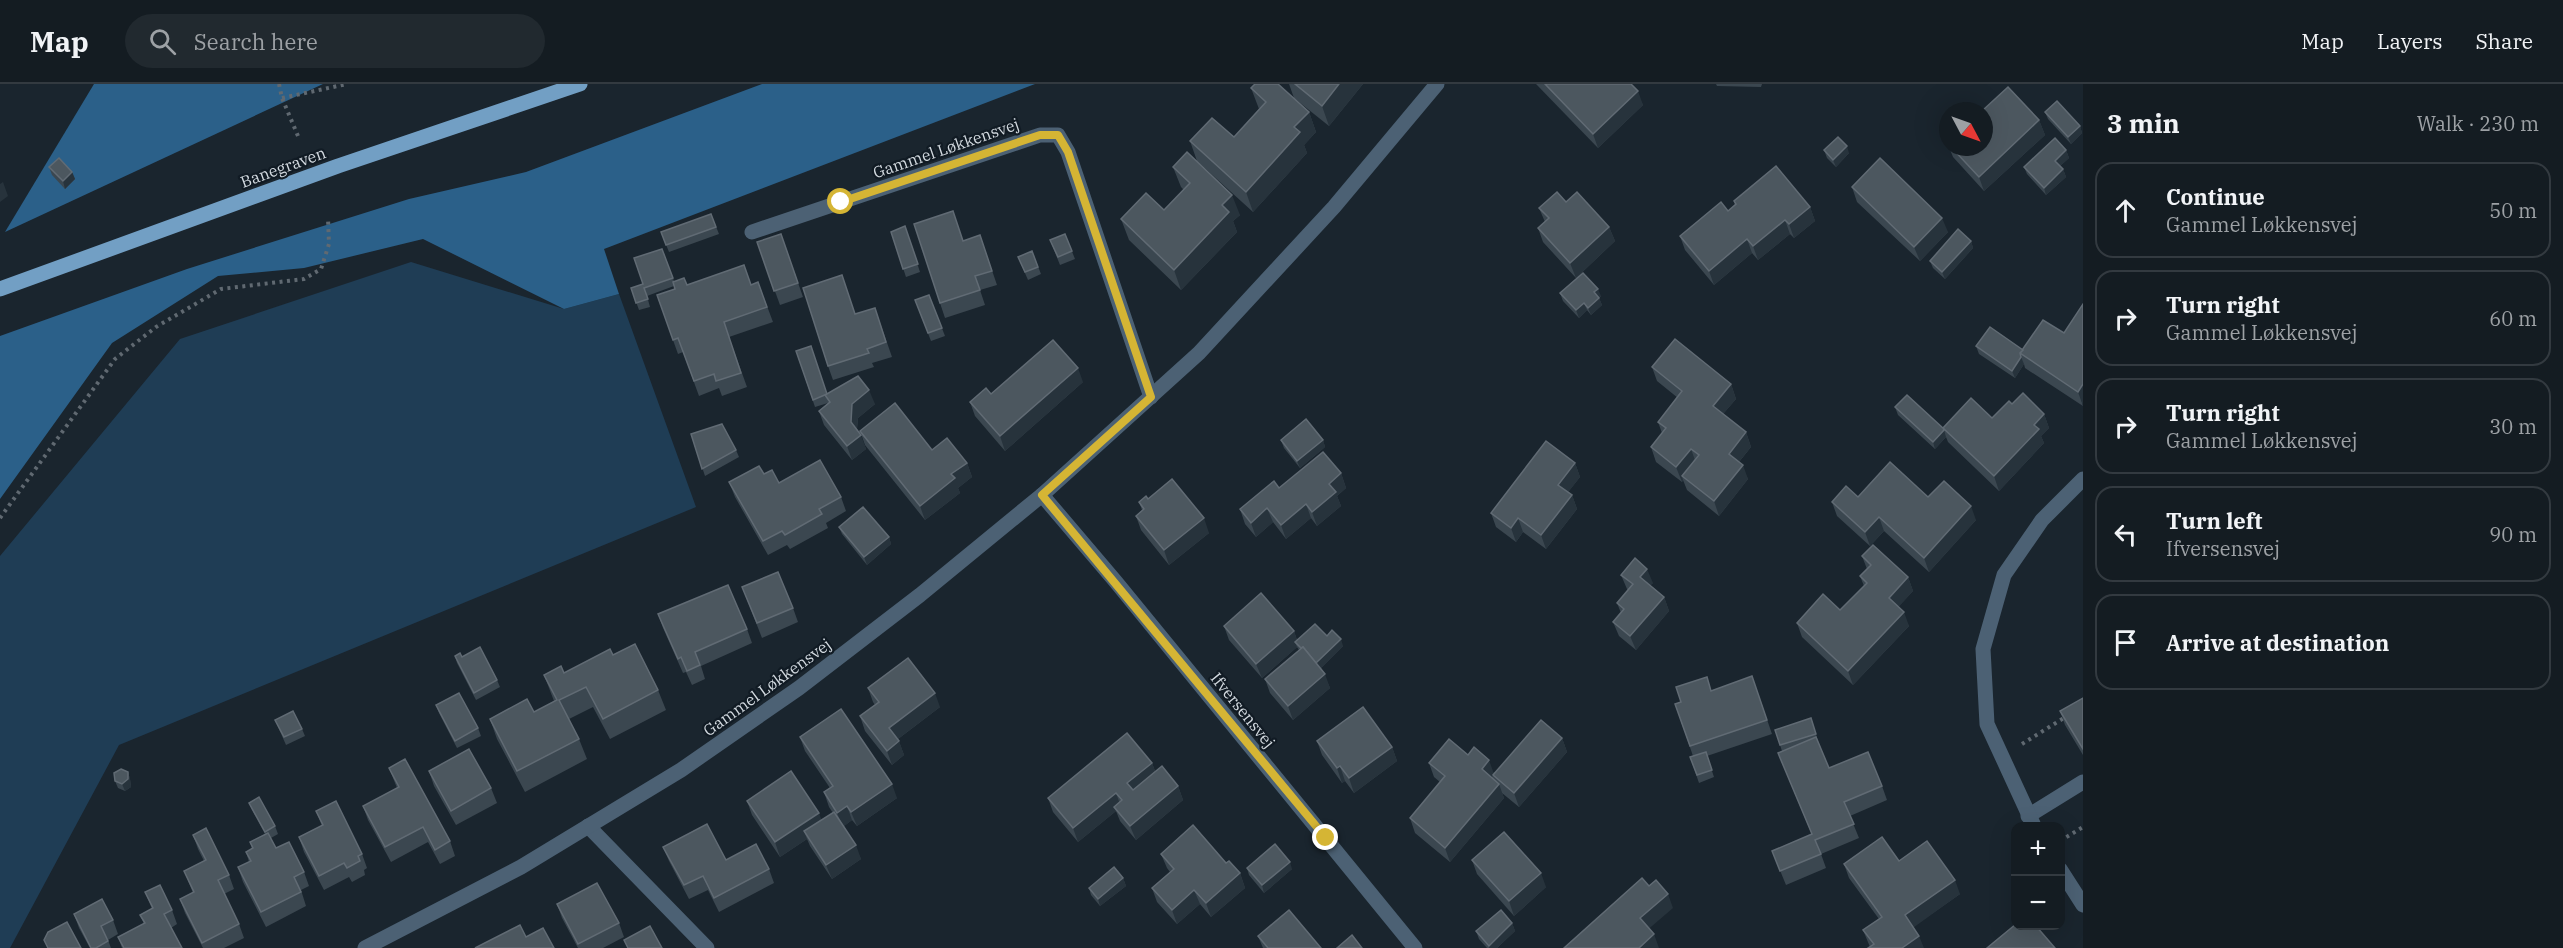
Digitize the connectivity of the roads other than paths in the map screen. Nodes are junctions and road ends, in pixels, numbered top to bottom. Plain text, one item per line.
1 (580, 84) edge
2 (1437, 84) edge
3 (752, 232) dead end
4 (0, 289) edge
5 (1151, 397) junction
6 (2083, 479) edge
7 (1042, 495) junction
8 (2083, 782) edge
9 (2031, 821) edge
10 (588, 826) junction
11 (2065, 875) edge
12 (2083, 905) edge
13 (365, 948) edge
14 (706, 948) edge
15 (1415, 948) edge

1 - 4 main road, Banegraven
2 - 5 street, Gammel Løkkensvej
3 - 5 street, Gammel Løkkensvej
5 - 7 street, Gammel Løkkensvej
6 - 9 street
7 - 10 street, Gammel Løkkensvej
7 - 15 street, Ifversensvej
8 - 9 street
10 - 13 street, Gammel Løkkensvej
10 - 14 street
11 - 12 street

